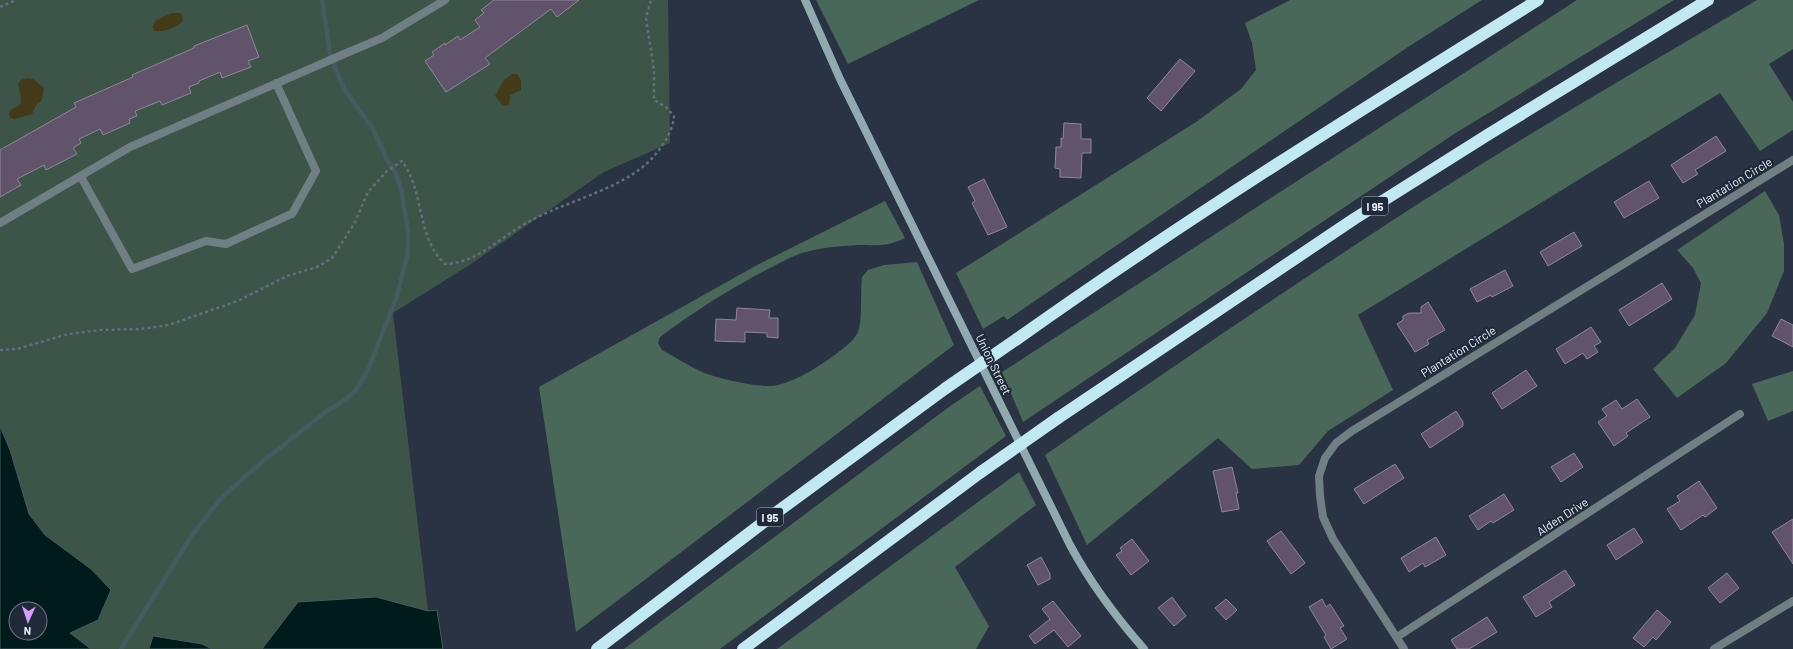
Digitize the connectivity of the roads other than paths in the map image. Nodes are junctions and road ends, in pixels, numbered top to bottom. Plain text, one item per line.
1 (445, 0) edge
2 (805, 0) edge
3 (1538, 0) edge
4 (1712, 0) edge
5 (1704, 3) edge
6 (276, 83) junction
7 (1793, 160) edge
8 (81, 176) junction
9 (0, 223) edge
10 (1740, 414) dead end
11 (1793, 601) edge
12 (1397, 638) junction
13 (597, 649) edge
14 (743, 649) edge
15 (1144, 649) edge
16 (1404, 649) edge
17 (1714, 649) edge

1 - 6 street
2 - 15 main road, Union Street
3 - 13 highway, I 95, bridge
4 - 5 highway
5 - 14 highway, I 95, bridge
6 - 8 street
6 - 8 street
7 - 12 street, Plantation Circle
8 - 9 street
10 - 12 street, Alden Drive
11 - 17 street
12 - 16 street, Plantation Circle

